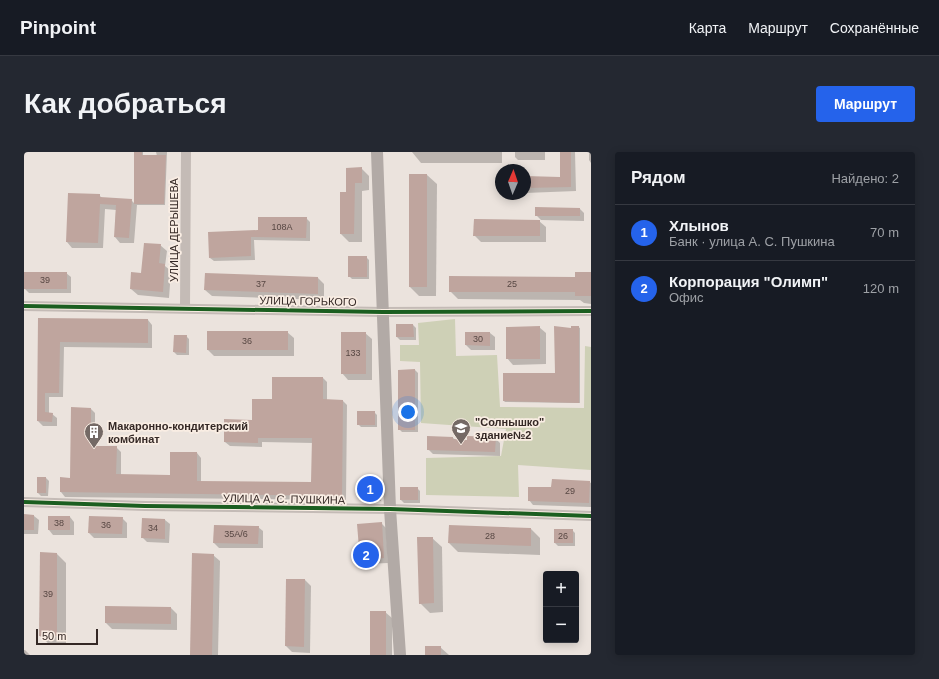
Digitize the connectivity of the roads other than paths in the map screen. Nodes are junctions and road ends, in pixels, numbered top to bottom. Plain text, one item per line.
1 (186, 152) edge
2 (377, 152) edge
3 (24, 306) edge
4 (185, 308) junction
5 (591, 311) edge
6 (384, 312) junction
7 (24, 502) edge
8 (390, 509) junction
9 (591, 516) edge
10 (400, 655) edge

1 - 4 street, УЛИЦА ДЕРЫШЕВА
2 - 6 main road
3 - 4 street, УЛИЦА ГОРЬКОГО
4 - 6 street, УЛИЦА ГОРЬКОГО
5 - 6 street, УЛИЦА ГОРЬКОГО
6 - 8 main road
7 - 8 street, УЛИЦА А. С. ПУШКИНА
8 - 9 street, УЛИЦА А. С. ПУШКИНА
8 - 10 main road

